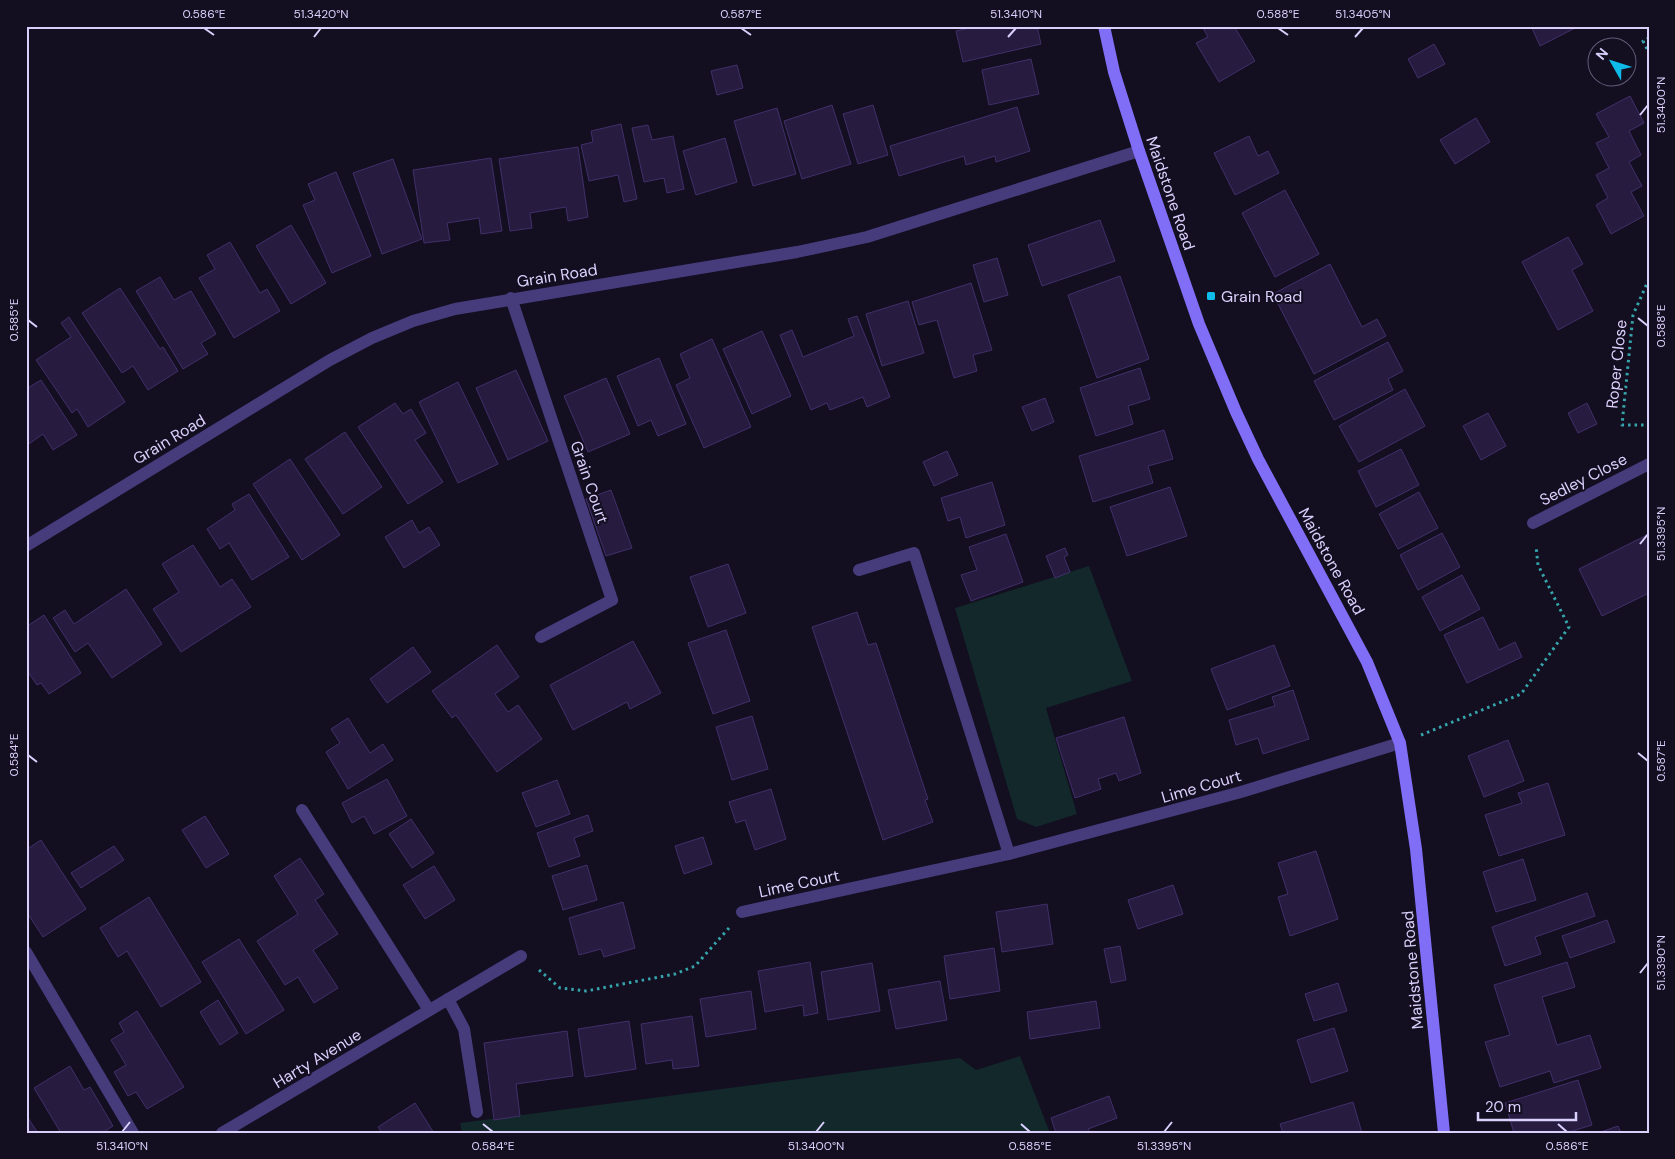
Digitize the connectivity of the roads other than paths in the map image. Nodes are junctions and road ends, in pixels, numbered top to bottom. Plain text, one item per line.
1 (1104, 26) edge
2 (1139, 151) junction
3 (510, 298) junction
4 (1649, 464) edge
5 (1533, 523) road end
6 (26, 546) edge
7 (859, 570) dead end
8 (541, 637) dead end
9 (1400, 743) junction
10 (302, 810) dead end
11 (1009, 854) junction
12 (742, 912) road end
13 (26, 952) edge
14 (521, 956) road end
15 (448, 1000) junction
16 (429, 1010) junction
17 (478, 1112) dead end
18 (133, 1133) edge
19 (222, 1133) edge
20 (1444, 1133) edge

1 - 2 street, Maidstone Road
2 - 3 street, Grain Road
2 - 9 street, Maidstone Road
3 - 6 street, Grain Road
3 - 8 street, Grain Court
4 - 5 street, Sedley Close
7 - 11 street
9 - 11 street, Lime Court
9 - 20 street, Maidstone Road
10 - 16 street
11 - 12 street, Lime Court
13 - 18 street
14 - 15 street, Harty Avenue
15 - 16 street, Harty Avenue
15 - 17 street
16 - 19 street, Harty Avenue

